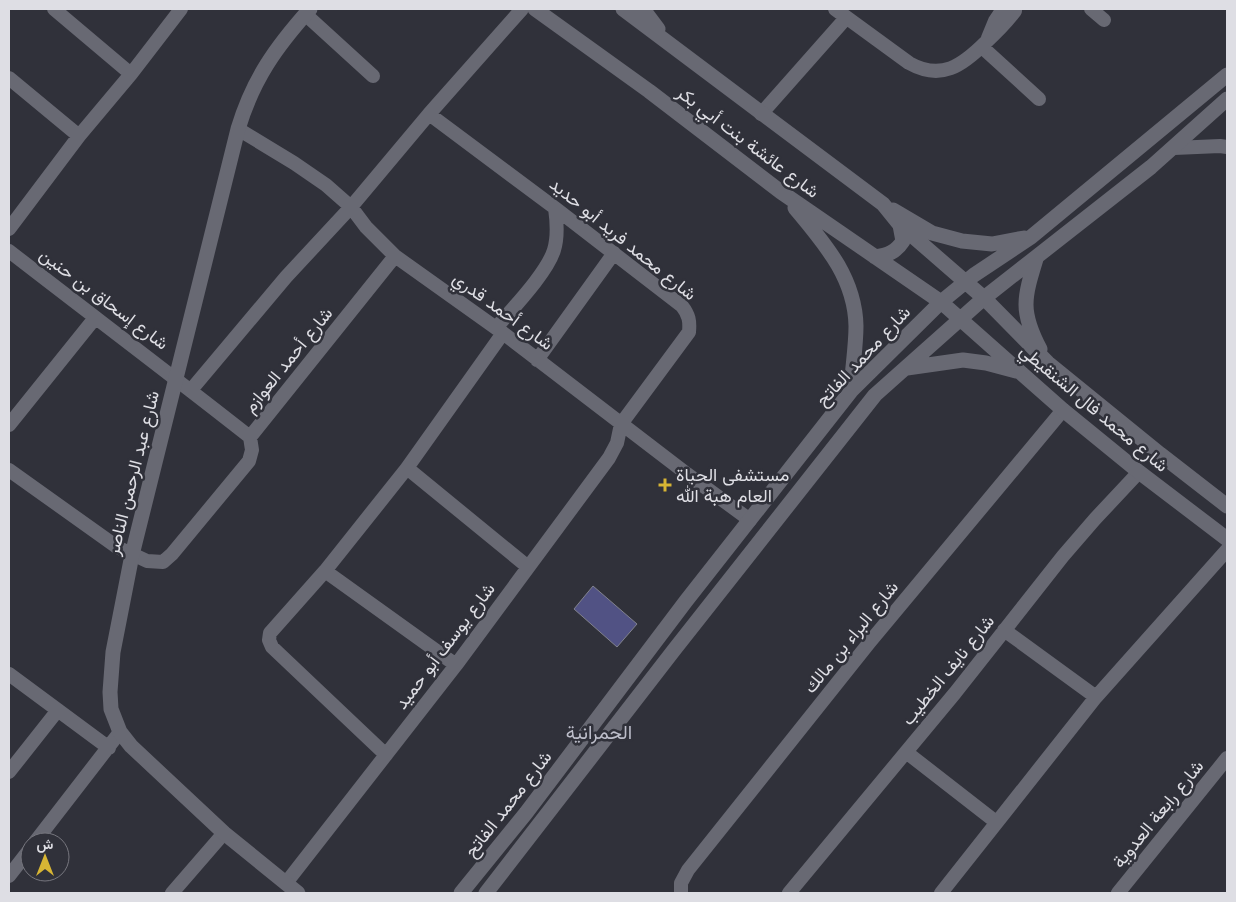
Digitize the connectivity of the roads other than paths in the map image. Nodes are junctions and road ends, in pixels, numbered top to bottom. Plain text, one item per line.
1 (54, 9) edge
2 (181, 9) edge
3 (522, 9) edge
4 (535, 9) edge
5 (623, 9) edge
6 (643, 9) edge
7 (1012, 9) edge
8 (1090, 9) edge
9 (307, 11) edge
10 (841, 13) edge
11 (1104, 20) dead end
12 (668, 42) junction
13 (984, 44) junction
14 (131, 74) junction
15 (1227, 75) edge
16 (373, 76) dead end
17 (9, 78) edge
18 (1039, 99) dead end
19 (1227, 99) edge
20 (429, 114) junction
21 (761, 114) junction
22 (238, 129) junction
23 (79, 136) junction
24 (1227, 147) edge
25 (1174, 148) junction
26 (781, 192) junction
27 (883, 204) junction
28 (350, 207) junction
29 (555, 208) junction
30 (900, 225) junction
31 (9, 229) edge
32 (1031, 237) junction
33 (9, 251) edge
34 (614, 253) junction
35 (395, 256) junction
36 (875, 257) junction
37 (1036, 259) junction
38 (965, 282) junction
39 (984, 298) junction
40 (941, 302) junction
41 (95, 318) junction
42 (960, 319) junction
43 (499, 331) junction
44 (537, 360) junction
45 (1048, 363) junction
46 (907, 368) junction
47 (1022, 373) junction
48 (176, 378) junction
49 (191, 390) junction
50 (851, 391) junction
51 (1063, 410) junction
52 (621, 424) junction
53 (9, 425) edge
54 (250, 437) junction
55 (407, 468) junction
56 (9, 470) edge
57 (1139, 472) junction
58 (1227, 506) edge
59 (750, 520) junction
60 (1227, 539) edge
61 (1227, 550) edge
62 (132, 555) junction
63 (528, 567) junction
64 (325, 571) junction
65 (1004, 630) junction
66 (456, 665) junction
67 (9, 674) edge
68 (1096, 697) junction
69 (58, 710) junction
70 (120, 732) junction
71 (109, 748) junction
72 (906, 752) junction
73 (386, 755) junction
74 (1227, 758) edge
75 (9, 772) edge
76 (996, 822) junction
77 (43, 832) edge
78 (224, 833) junction
79 (20, 861) edge
80 (9, 876) edge
81 (292, 888) edge
82 (172, 893) edge
83 (461, 893) edge
84 (486, 893) edge
85 (681, 893) edge
86 (789, 893) edge
87 (941, 893) edge
88 (1118, 893) edge

1 - 14 street
2 - 14 street
3 - 20 street
4 - 26 main road, شارع عائشة بنت أبي بكر
5 - 12 main road, شارع عائشة بنت أبي بكر
6 - 12 main road
7 - 13 street
8 - 11 street
9 - 16 street
9 - 22 main road, شارع عبد الرحمن الناصر
10 - 13 street
10 - 21 street
12 - 21 main road, شارع عائشة بنت أبي بكر
13 - 18 street
14 - 23 street
15 - 32 main road, شارع محمد الفاتح
17 - 23 street
19 - 25 main road, شارع محمد الفاتح
20 - 28 street
20 - 29 street, شارع محمد فريد أبو حديد
21 - 27 main road, شارع عائشة بنت أبي بكر
22 - 28 street, شارع أحمد قدري
22 - 48 main road, شارع عبد الرحمن الناصر
23 - 31 street
24 - 25 street
25 - 37 main road, شارع محمد الفاتح
26 - 36 main road, شارع عائشة بنت أبي بكر
26 - 50 main road
27 - 30 main road, شارع عائشة بنت أبي بكر
27 - 32 main road
28 - 35 street, شارع أحمد قدري
28 - 49 street
29 - 34 street, شارع محمد فريد أبو حديد
29 - 43 street
30 - 36 main road
30 - 38 main road, شارع عائشة بنت أبي بكر
32 - 38 main road, شارع محمد الفاتح
33 - 41 street, شارع إسحاق بن حنين
34 - 44 street
34 - 52 street, شارع محمد فريد أبو حديد
35 - 43 street, شارع أحمد قدري
35 - 54 street, شارع أحمد العوازم
36 - 40 main road, شارع عائشة بنت أبي بكر
37 - 39 main road, شارع محمد الفاتح
37 - 45 main road
38 - 39 main road, شارع محمد فال الشنقيطي
38 - 40 main road, شارع محمد الفاتح
39 - 42 main road, شارع محمد الفاتح
39 - 45 main road, شارع محمد فال الشنقيطي
40 - 42 main road, شارع محمد فال الشنقيطي
40 - 50 main road, شارع محمد الفاتح
41 - 48 street, شارع إسحاق بن حنين
41 - 53 street
42 - 46 main road, شارع محمد الفاتح
42 - 47 main road, شارع محمد فال الشنقيطي
43 - 44 street, شارع أحمد قدري
43 - 55 street
44 - 52 street, شارع أحمد قدري
45 - 58 main road, شارع محمد فال الشنقيطي
46 - 47 main road
46 - 84 main road, شارع محمد الفاتح
47 - 51 main road, شارع محمد فال الشنقيطي
48 - 49 street, شارع أحمد العوازم
48 - 62 main road, شارع عبد الرحمن الناصر
49 - 54 street, شارع أحمد العوازم
50 - 59 main road, شارع محمد الفاتح
51 - 57 main road, شارع محمد فال الشنقيطي
51 - 85 street, شارع البراء بن مالك
52 - 59 street, شارع أحمد قدري
52 - 63 street, شارع يوسف أبو حميد
54 - 62 street
55 - 63 street
55 - 64 street
56 - 62 street
57 - 60 main road, شارع محمد فال الشنقيطي
57 - 65 street, شارع نايف الخطيب
59 - 83 main road, شارع محمد الفاتح
61 - 68 street
62 - 70 main road, شارع عبد الرحمن الناصر
63 - 66 street, شارع يوسف أبو حميد
64 - 66 street
64 - 73 street
65 - 68 street
65 - 72 street, شارع نايف الخطيب
66 - 73 street, شارع يوسف أبو حميد
67 - 69 street
68 - 76 street
69 - 71 street
69 - 75 street
70 - 71 street
70 - 78 main road, شارع عبد الرحمن الناصر
71 - 77 street
72 - 76 street
72 - 86 street, شارع نايف الخطيب
73 - 81 street, شارع يوسف أبو حميد
74 - 88 street, شارع رابعة العدوية
76 - 87 street
78 - 81 main road, شارع عبد الرحمن الناصر
78 - 82 street
79 - 80 street

